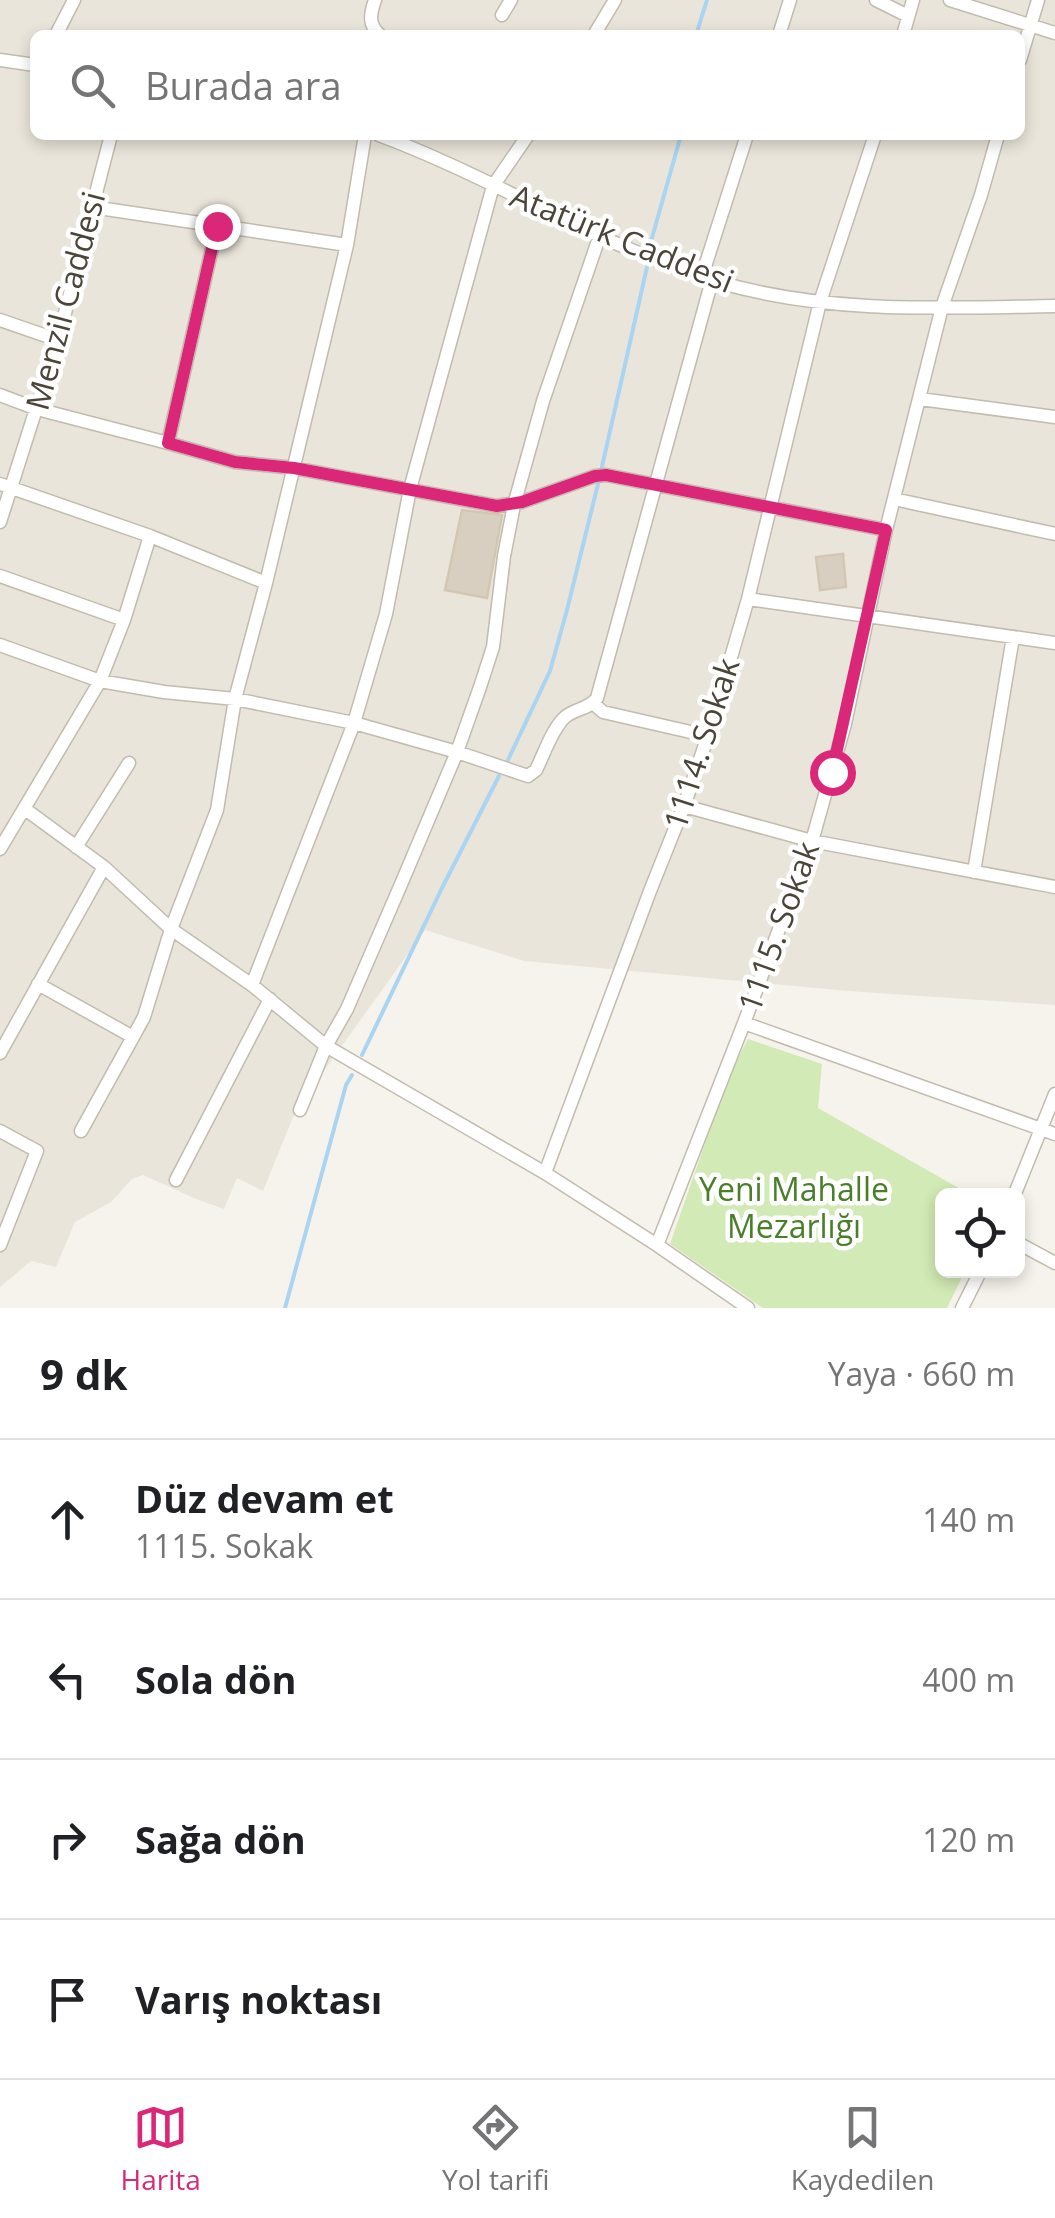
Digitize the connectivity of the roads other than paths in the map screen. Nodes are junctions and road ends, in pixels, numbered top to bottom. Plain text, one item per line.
1 (74, 0) edge
2 (375, 0) edge
3 (512, 0) edge
4 (615, 0) edge
5 (790, 0) edge
6 (876, 0) edge
7 (913, 0) edge
8 (950, 0) edge
9 (1038, 0) edge
10 (502, 15) dead end
11 (908, 16) junction
12 (1030, 24) junction
13 (59, 30) edge
14 (376, 30) edge
15 (597, 30) edge
16 (781, 30) edge
17 (904, 30) edge
18 (1055, 33) edge
19 (1025, 42) edge
20 (0, 60) edge
21 (30, 64) edge
22 (110, 140) edge
23 (364, 140) edge
24 (392, 140) edge
25 (524, 140) edge
26 (746, 140) edge
27 (874, 140) edge
28 (997, 140) edge
29 (492, 186) junction
30 (92, 207) junction
31 (217, 226) junction
32 (600, 236) junction
33 (347, 245) junction
34 (707, 278) junction
35 (820, 302) junction
36 (1055, 306) edge
37 (942, 307) junction
38 (0, 320) edge
39 (58, 340) junction
40 (0, 396) edge
41 (920, 399) junction
42 (37, 409) junction
43 (1055, 417) edge
44 (168, 443) junction
45 (294, 468) junction
46 (658, 484) junction
47 (6, 486) edge
48 (410, 489) junction
49 (894, 498) junction
50 (514, 505) junction
51 (770, 506) junction
52 (0, 522) edge
53 (886, 530) junction
54 (1055, 534) edge
55 (150, 536) junction
56 (0, 576) edge
57 (266, 583) junction
58 (748, 599) junction
59 (868, 615) junction
60 (124, 620) junction
61 (1013, 637) junction
62 (1055, 643) edge
63 (0, 645) edge
64 (100, 681) junction
65 (235, 700) junction
66 (594, 704) junction
67 (354, 724) junction
68 (708, 736) junction
69 (457, 752) junction
70 (129, 763) dead end
71 (684, 806) junction
72 (25, 808) junction
73 (812, 841) junction
74 (76, 847) junction
75 (0, 849) edge
76 (104, 867) junction
77 (974, 872) junction
78 (1055, 888) edge
79 (171, 929) junction
80 (38, 984) junction
81 (252, 985) junction
82 (270, 999) junction
83 (744, 1023) junction
84 (133, 1036) junction
85 (326, 1046) junction
86 (0, 1053) edge
87 (1055, 1094) edge
88 (300, 1110) dead end
89 (81, 1131) dead end
90 (0, 1132) edge
91 (1049, 1132) edge
92 (544, 1174) junction
93 (176, 1180) dead end
94 (1018, 1188) edge
95 (0, 1244) edge
96 (657, 1245) junction
97 (1025, 1248) edge
98 (1055, 1263) edge
99 (977, 1278) edge
100 (748, 1308) edge
101 (962, 1308) edge

1 - 13 street
2 - 14 street
3 - 10 street
4 - 15 street
5 - 16 street
6 - 11 street
7 - 11 street
8 - 12 street
9 - 12 street
11 - 17 street
12 - 18 street
12 - 19 street
20 - 21 street
22 - 30 street, Menzil Caddesi
23 - 33 street
24 - 29 street, Atatürk Caddesi
25 - 29 street
26 - 34 street
27 - 35 street, 1114. Sokak
28 - 37 street, 1115. Sokak
29 - 32 street, Atatürk Caddesi
29 - 48 street
30 - 31 street
30 - 39 street, Menzil Caddesi
31 - 33 street
31 - 44 street
32 - 34 street, Atatürk Caddesi
32 - 50 street
33 - 45 street
34 - 35 street, Atatürk Caddesi
34 - 46 street
35 - 37 street, Atatürk Caddesi
35 - 51 street, 1114. Sokak
36 - 37 street, Atatürk Caddesi
37 - 41 street, 1115. Sokak
38 - 39 street
39 - 42 street, Menzil Caddesi
40 - 42 street
41 - 43 street
41 - 49 street, 1115. Sokak
42 - 44 street
42 - 47 street, Menzil Caddesi
44 - 45 street
45 - 48 street
45 - 57 street
46 - 50 street
46 - 51 street
46 - 66 street
47 - 52 street, Menzil Caddesi
47 - 55 street
48 - 50 street
48 - 67 street
49 - 53 street, 1115. Sokak
49 - 54 street
50 - 69 street
51 - 53 street
51 - 58 street, 1114. Sokak
53 - 59 street, 1115. Sokak
55 - 57 street
55 - 60 street
56 - 60 street
57 - 65 street
58 - 59 street
58 - 68 street, 1114. Sokak
59 - 61 street
59 - 73 street, 1115. Sokak
60 - 64 street
61 - 62 street
61 - 77 street
63 - 64 street
64 - 65 street
64 - 72 street
65 - 67 street
65 - 79 street
66 - 68 street
66 - 69 street
67 - 69 street
67 - 81 street
68 - 71 street, 1114. Sokak
69 - 85 street
70 - 74 street
71 - 73 street
71 - 92 street, 1114. Sokak
72 - 74 street
72 - 75 street
73 - 77 street
73 - 83 street, 1115. Sokak
74 - 76 street
76 - 79 street
76 - 80 street
77 - 78 street
79 - 81 street
79 - 84 street
80 - 84 street
80 - 86 street
81 - 82 street
82 - 85 street
82 - 93 street
83 - 91 street
83 - 96 street, 1115. Sokak
84 - 89 street
85 - 88 street
85 - 92 street
87 - 91 street
90 - 95 street
91 - 94 street
92 - 96 street
96 - 100 street
97 - 98 street
99 - 101 street

